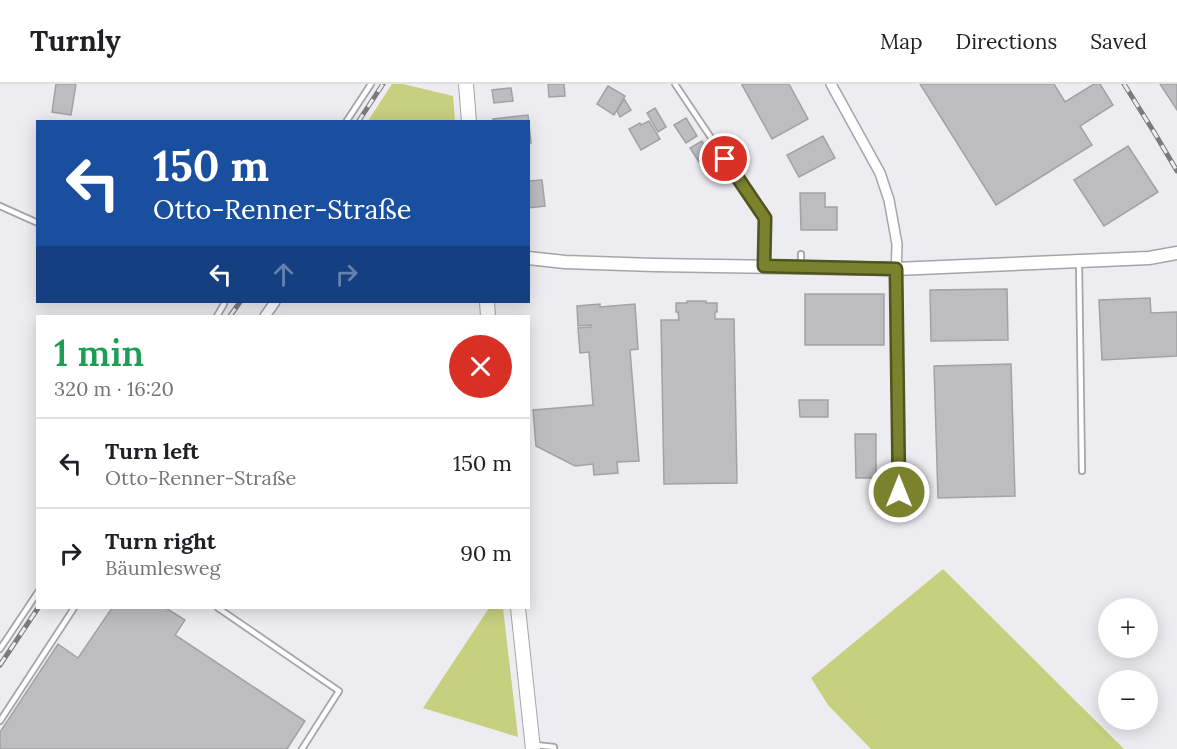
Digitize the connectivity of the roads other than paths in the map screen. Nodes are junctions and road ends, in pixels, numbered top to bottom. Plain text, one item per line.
1 (371, 84) edge
2 (466, 84) edge
3 (675, 84) edge
4 (831, 84) edge
5 (347, 120) edge
6 (469, 120) edge
7 (0, 206) edge
8 (36, 222) edge
9 (1177, 253) edge
10 (801, 254) dead end
11 (530, 258) edge
12 (1079, 261) junction
13 (764, 266) junction
14 (801, 267) junction
15 (896, 269) junction
16 (1082, 471) dead end
17 (899, 492) dead end
18 (36, 595) edge
19 (73, 609) edge
20 (219, 609) edge
21 (518, 609) edge
22 (0, 649) edge
23 (0, 721) edge
24 (533, 747) edge
25 (302, 749) edge
26 (554, 749) edge

1 - 5 lane
2 - 6 main road
3 - 13 lane
4 - 15 street
7 - 8 lane
9 - 12 street
10 - 14 lane
11 - 13 street
12 - 15 street
12 - 16 lane
13 - 14 street
14 - 15 street
15 - 17 street
18 - 22 lane
19 - 23 lane
20 - 25 lane
21 - 24 main road
24 - 26 lane

